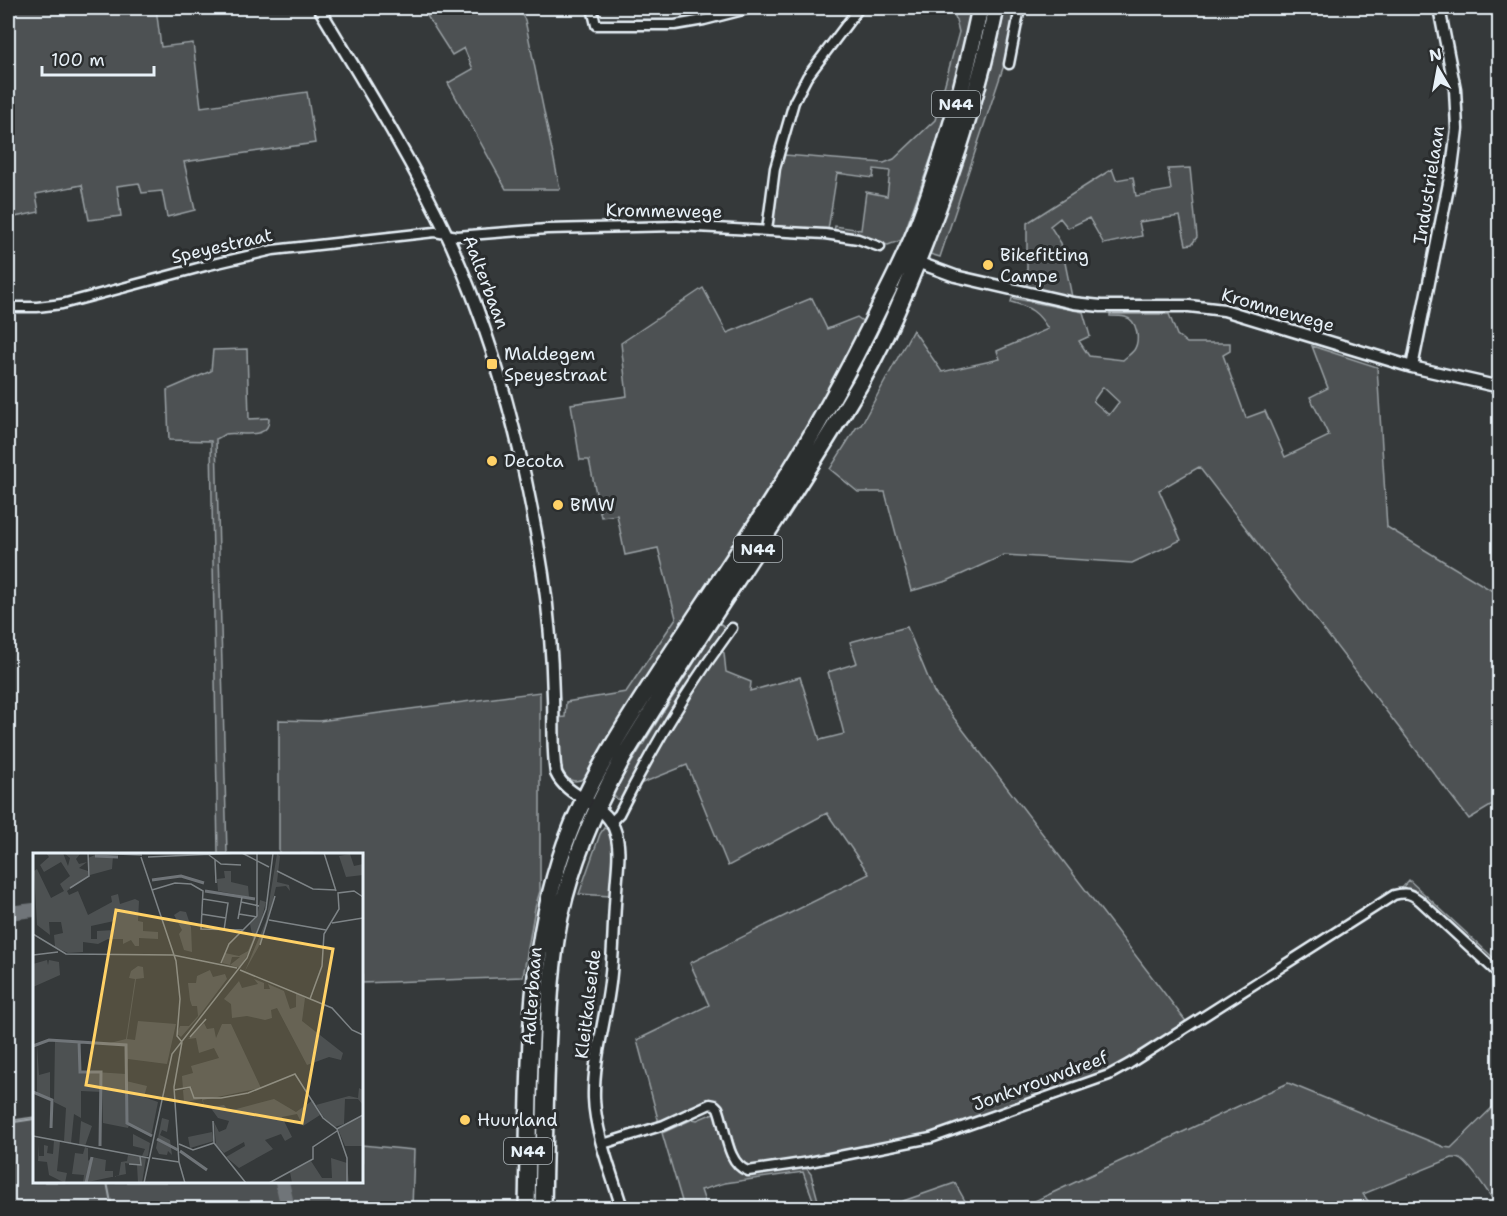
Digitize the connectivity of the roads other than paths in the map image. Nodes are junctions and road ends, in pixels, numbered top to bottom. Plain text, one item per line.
1 (319, 8) edge
2 (592, 8) edge
3 (749, 8) edge
4 (859, 8) edge
5 (980, 8) edge
6 (996, 8) edge
7 (1020, 8) edge
8 (1439, 8) edge
9 (1009, 64) dead end
10 (767, 230) junction
11 (446, 234) junction
12 (880, 247) dead end
13 (911, 259) junction
14 (8, 307) edge
15 (1412, 367) junction
16 (1500, 387) edge
17 (732, 628) dead end
18 (590, 803) junction
19 (611, 822) junction
20 (1500, 975) edge
21 (603, 1144) junction
22 (527, 1209) edge
23 (543, 1209) edge
24 (622, 1209) edge

1 - 11 street, Aalterbaan
2 - 3 street
4 - 10 street
5 - 13 highway, N44
6 - 13 highway, N44
7 - 9 street
8 - 15 street, Industrielaan
10 - 11 street, Krommewege
10 - 12 street, Krommewege
11 - 14 street, Speyestraat
11 - 18 street, Aalterbaan
13 - 15 street, Krommewege
13 - 18 highway, N44
15 - 16 street, Krommewege
17 - 19 street
18 - 19 street, Kleitkalseide
18 - 22 highway, Aalterbaan / N44
18 - 23 highway, Aalterbaan / N44
19 - 21 street, Kleitkalseide
20 - 21 street, Jonkvrouwdreef
21 - 24 street, Kleitkalseide

